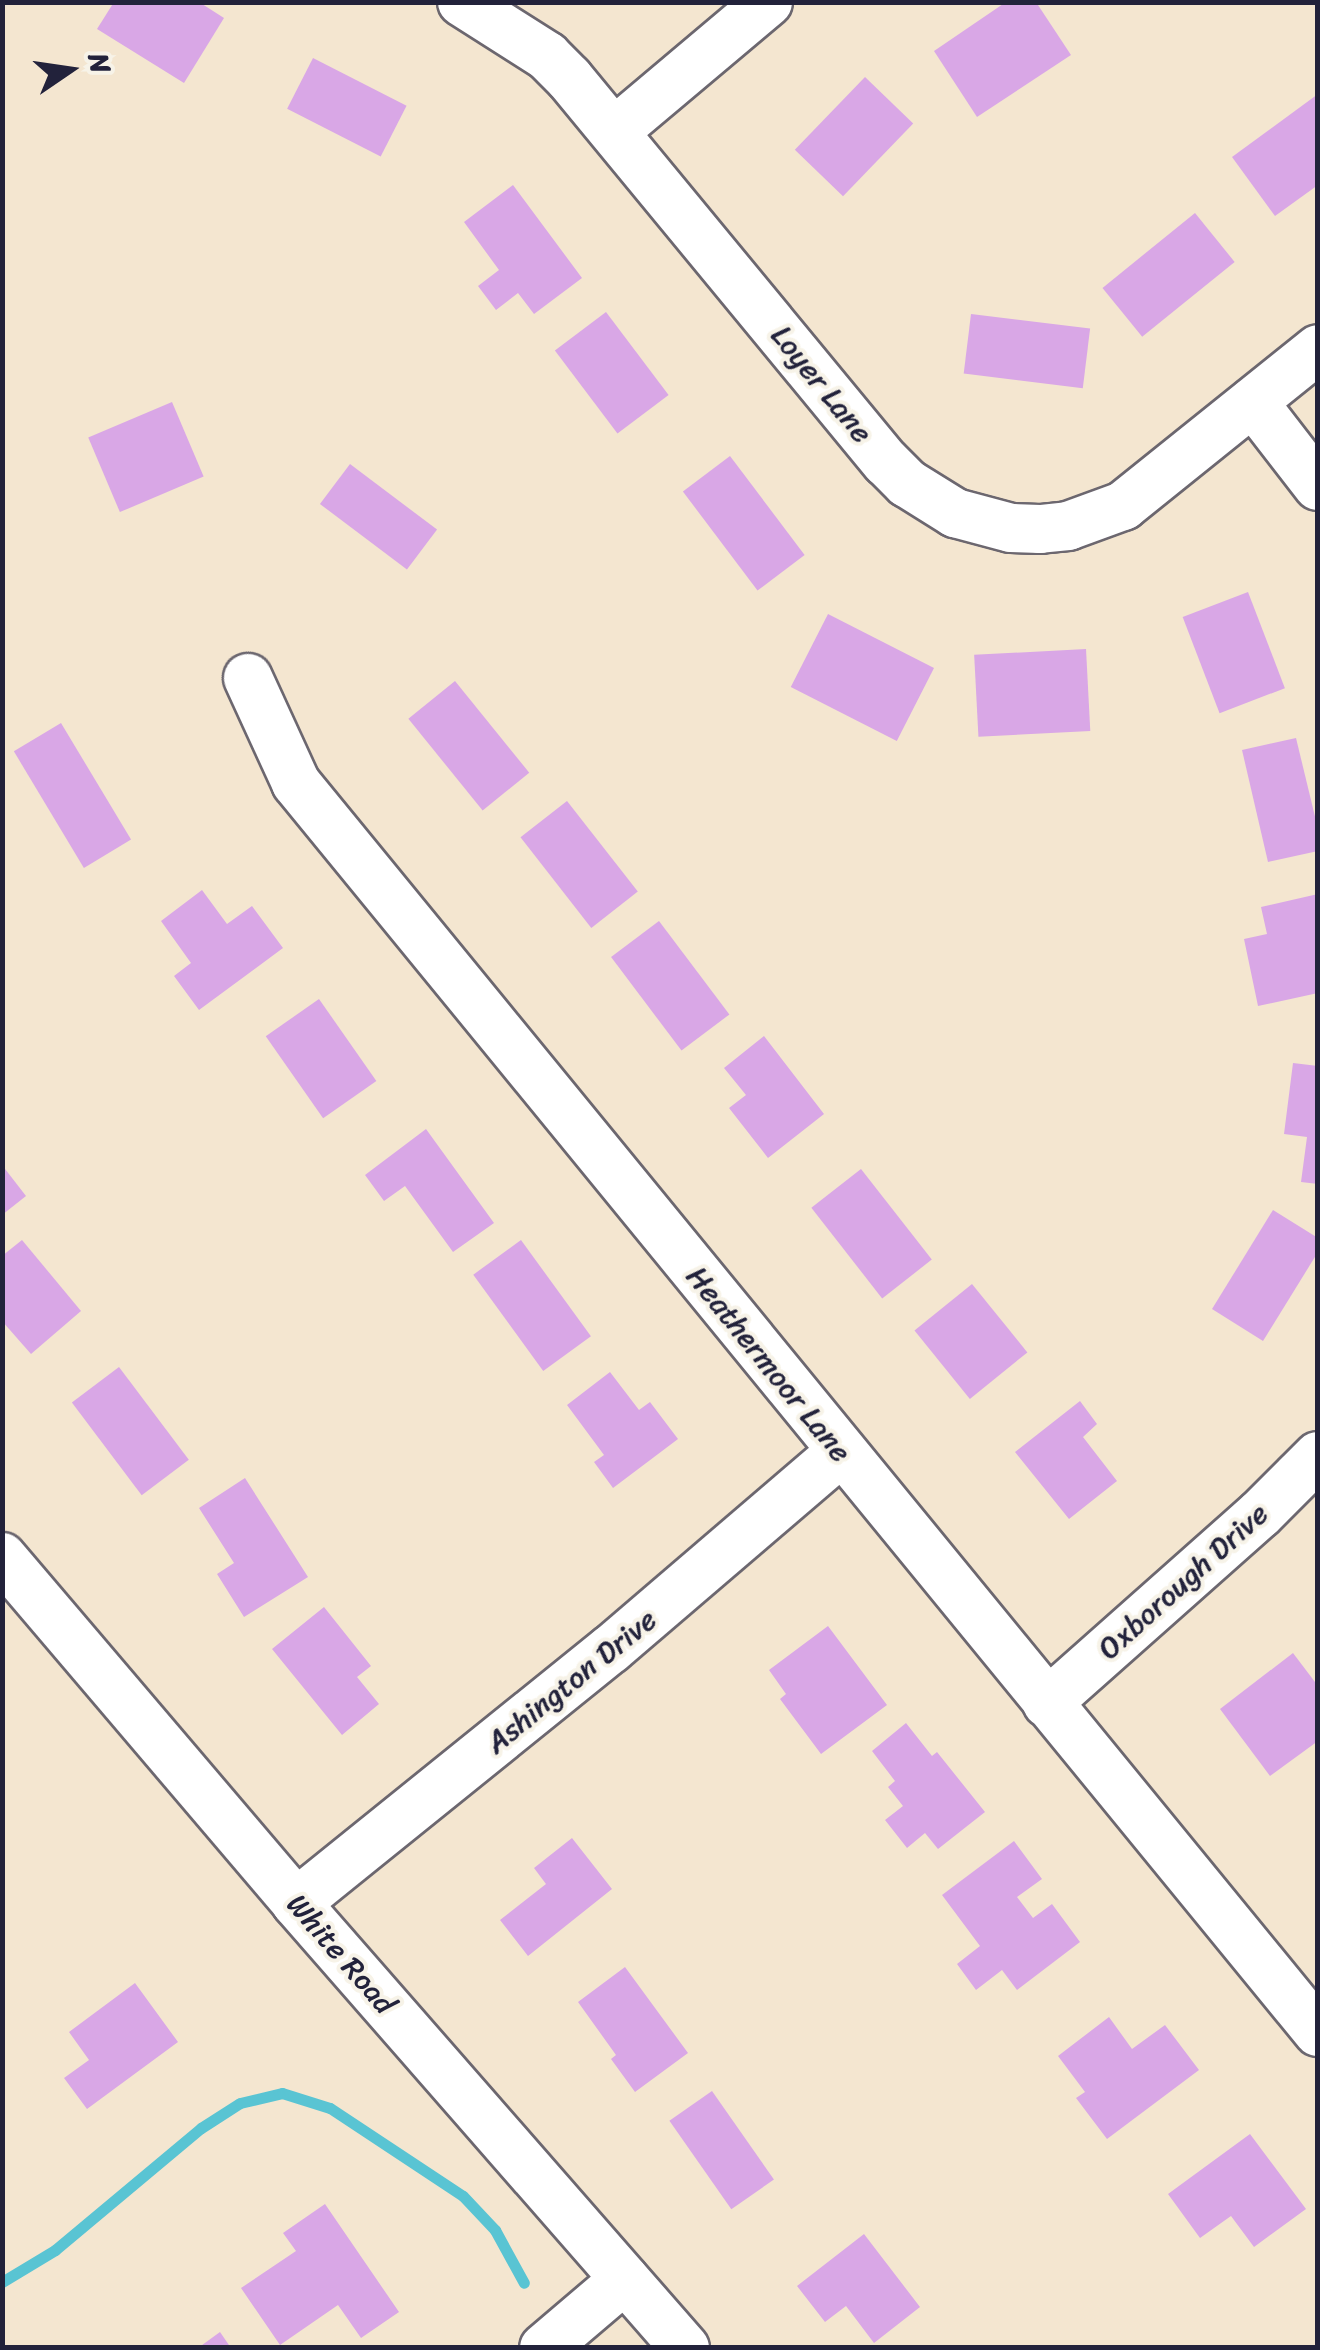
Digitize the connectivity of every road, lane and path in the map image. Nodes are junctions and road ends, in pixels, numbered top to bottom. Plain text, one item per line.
1 (462, 2) edge
2 (768, 2) edge
3 (615, 131) junction
4 (1318, 348) edge
5 (1252, 402) junction
6 (1318, 486) edge
7 (248, 678) dead end
8 (840, 1452) junction
9 (1318, 1456) edge
10 (2, 1557) edge
11 (1047, 1703) junction
12 (296, 1903) junction
13 (1318, 2032) edge
14 (626, 2279) junction
15 (544, 2348) edge
16 (685, 2348) edge

1 - 3 street, Loyer Lane
2 - 3 street
3 - 5 street, Loyer Lane
4 - 5 street, Loyer Lane
5 - 6 street
7 - 8 street, Heathermoor Lane
8 - 11 street, Heathermoor Lane
8 - 12 street, Ashington Drive
9 - 11 street, Oxborough Drive
10 - 12 street, White Road
11 - 13 street, Heathermoor Lane
12 - 14 street, White Road
14 - 15 street
14 - 16 street, White Road

